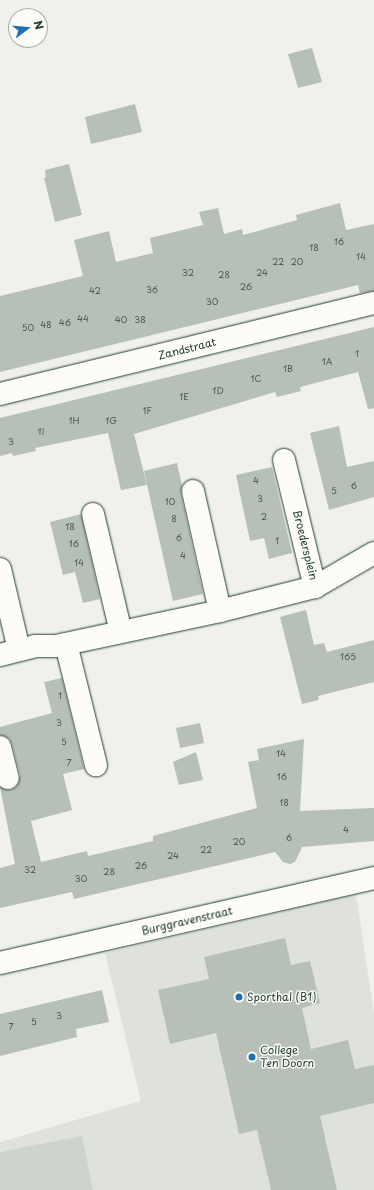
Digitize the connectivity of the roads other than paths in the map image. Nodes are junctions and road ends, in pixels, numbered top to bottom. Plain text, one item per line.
1 (374, 304) edge
2 (0, 394) edge
3 (284, 460) dead end
4 (193, 491) dead end
5 (94, 514) dead end
6 (374, 553) edge
7 (0, 569) edge
8 (315, 587) junction
9 (220, 610) junction
10 (121, 632) junction
11 (66, 644) junction
12 (10, 652) edge
13 (0, 747) edge
14 (96, 765) dead end
15 (8, 778) dead end
16 (374, 878) edge
17 (0, 963) edge

1 - 2 street, Zandstraat
3 - 8 street, Broedersplein
4 - 9 street
5 - 10 street
6 - 8 street, Broedersplein
7 - 12 street
8 - 9 street
9 - 10 street
10 - 11 street
11 - 12 street
11 - 14 street
13 - 15 street
16 - 17 street, Burggravenstraat

